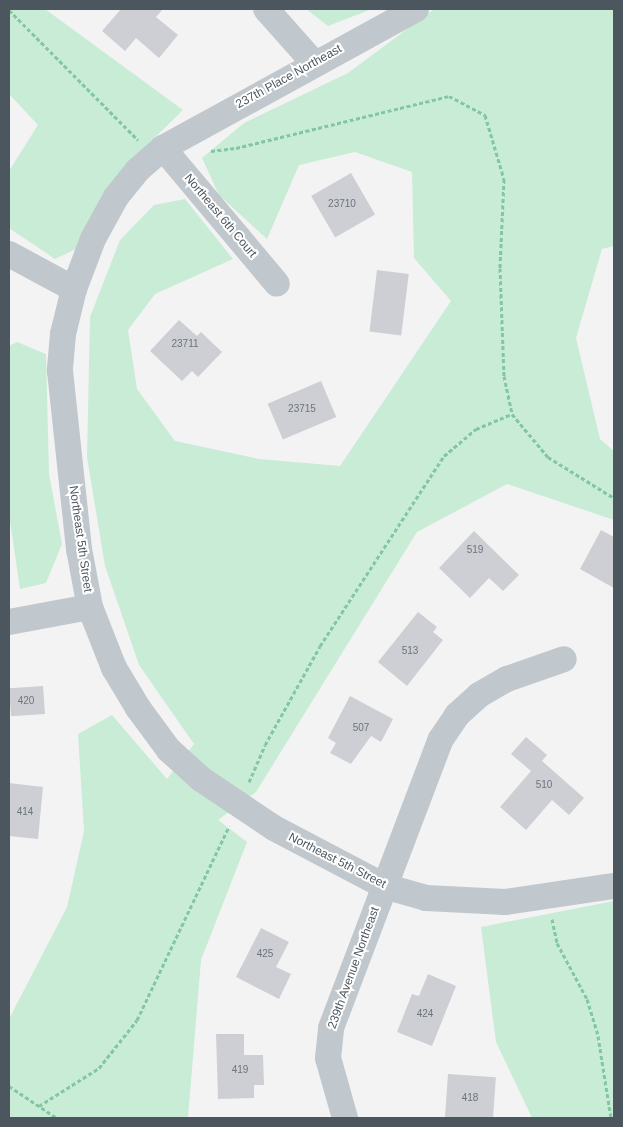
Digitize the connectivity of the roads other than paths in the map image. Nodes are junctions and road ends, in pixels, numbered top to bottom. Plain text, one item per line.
1 (266, 9) edge
2 (416, 9) edge
3 (313, 62) junction
4 (158, 152) junction
5 (9, 254) edge
6 (277, 284) dead end
7 (74, 289) junction
8 (90, 607) junction
9 (9, 622) edge
10 (564, 659) dead end
11 (384, 886) junction
12 (614, 886) edge
13 (345, 1118) edge

1 - 3 street
2 - 3 street, 237th Place Northeast
3 - 4 street, 237th Place Northeast
4 - 6 street, Northeast 6th Court
4 - 7 street, Northeast 5th Street
5 - 7 street
7 - 8 street, Northeast 5th Street
8 - 9 street
8 - 11 street, Northeast 5th Street
10 - 11 street, 239th Avenue Northeast
11 - 12 street, Northeast 5th Street
11 - 13 street, 239th Avenue Northeast

